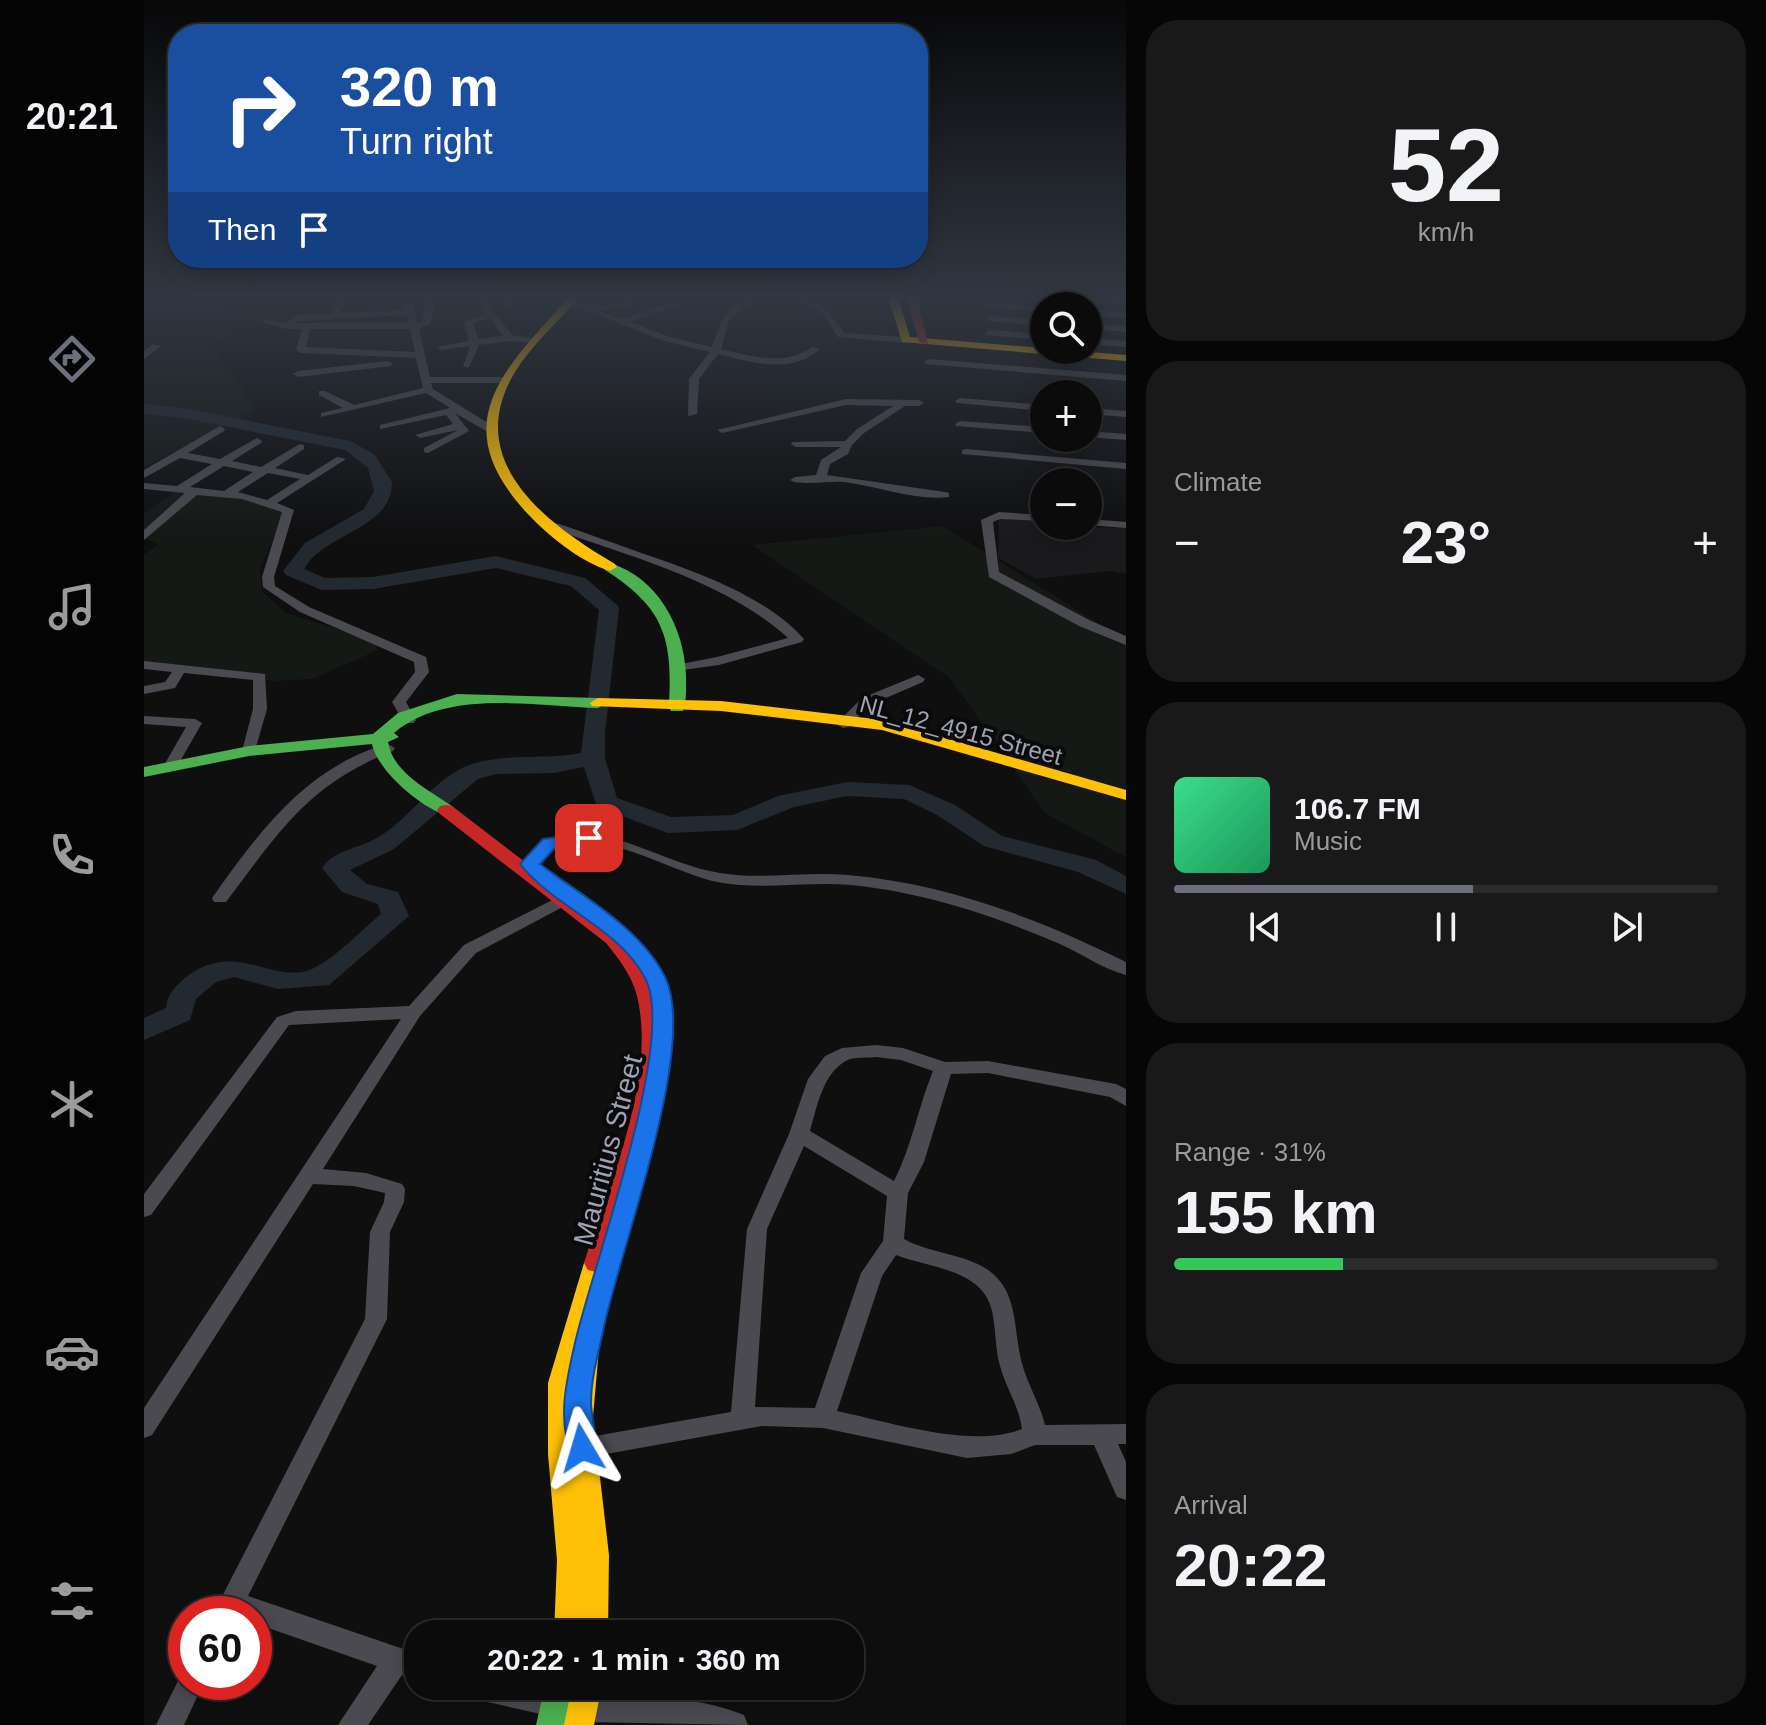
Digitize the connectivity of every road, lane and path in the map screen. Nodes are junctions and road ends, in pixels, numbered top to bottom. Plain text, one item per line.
1 (424, 378) edge
2 (507, 378) edge
3 (695, 378) edge
4 (505, 380) junction
5 (426, 385) junction
6 (322, 393) dead end
7 (960, 401) dead end
8 (902, 403) junction
9 (919, 403) dead end
10 (1030, 407) edge
11 (352, 408) junction
12 (451, 410) junction
13 (1102, 412) edge
14 (692, 414) dead end
15 (1126, 414) edge
16 (325, 415) dead end
17 (960, 424) dead end
18 (461, 425) junction
19 (384, 427) dead end
20 (220, 429) dead end
21 (1030, 429) edge
22 (492, 430) junction
23 (722, 430) dead end
24 (420, 435) dead end
25 (1102, 435) edge
26 (1126, 437) edge
27 (257, 441) dead end
28 (796, 444) dead end
29 (845, 444) junction
30 (300, 447) dead end
31 (428, 450) dead end
32 (966, 452) dead end
33 (178, 454) junction
34 (341, 459) dead end
35 (222, 463) junction
36 (1126, 466) edge
37 (264, 470) junction
38 (144, 475) edge
39 (821, 476) junction
40 (309, 478) junction
41 (795, 480) dead end
42 (144, 486) edge
43 (180, 489) junction
44 (194, 491) junction
45 (227, 494) junction
46 (945, 495) dead end
47 (269, 503) junction
48 (1030, 517) edge
49 (545, 523) junction
50 (1102, 523) edge
51 (1126, 525) edge
52 (144, 536) edge
53 (1126, 641) edge
54 (144, 665) edge
55 (181, 668) junction
56 (681, 668) junction
57 (918, 679) dead end
58 (144, 690) edge
59 (677, 706) junction
60 (406, 718) junction
61 (144, 720) edge
62 (845, 722) junction
63 (385, 743) junction
64 (249, 751) junction
65 (170, 767) junction
66 (144, 772) edge
67 (1126, 797) edge
68 (527, 867) junction
69 (220, 898) dead end
70 (566, 898) junction
71 (1126, 969) edge
72 (414, 1012) junction
73 (944, 1068) junction
74 (1126, 1099) edge
75 (799, 1134) junction
76 (310, 1176) junction
77 (898, 1193) junction
78 (144, 1209) edge
79 (893, 1243) junction
80 (823, 1418) junction
81 (742, 1419) junction
82 (144, 1428) edge
83 (1114, 1434) edge
84 (1034, 1435) junction
85 (572, 1451) junction
86 (1126, 1489) edge
87 (235, 1596) edge
88 (569, 1620) edge
89 (594, 1620) edge
90 (272, 1621) edge
91 (404, 1662) edge
92 (404, 1667) edge
93 (182, 1700) edge
94 (541, 1700) edge
95 (570, 1706) edge
96 (170, 1725) edge
97 (352, 1725) edge
98 (734, 1725) edge

1 - 5 street
2 - 4 street
3 - 14 street
4 - 5 street
4 - 22 street
5 - 11 street
5 - 12 street
6 - 11 street
7 - 10 street
8 - 9 street
8 - 23 street
8 - 29 street
11 - 16 street
12 - 18 street
12 - 19 street
12 - 22 street
13 - 15 street
17 - 21 street
18 - 24 street
18 - 31 street
20 - 33 street
22 - 49 street
25 - 26 street
27 - 35 street
28 - 29 street
29 - 39 street
30 - 37 street
32 - 36 street
33 - 35 street
33 - 38 street
34 - 40 street
35 - 37 street
35 - 43 street
37 - 40 street
37 - 45 street
39 - 41 street
39 - 46 street
40 - 47 street
42 - 43 street
43 - 44 street
44 - 45 street
44 - 52 street
45 - 47 street
47 - 60 street
48 - 53 street
49 - 56 street
49 - 56 street
50 - 51 street
54 - 55 street
55 - 58 street
55 - 64 street
56 - 59 street
57 - 62 street
59 - 60 street, NL_12_4915 Street
59 - 62 street, NL_12_4915 Street
60 - 63 street
61 - 65 street
62 - 67 street, NL_12_4915 Street
63 - 64 street
63 - 68 street, Mauritius Street
63 - 69 street
64 - 65 street
65 - 66 street
68 - 70 street, Mauritius Street
68 - 71 street
70 - 72 street
70 - 85 street, Mauritius Street
72 - 76 street
72 - 78 street
73 - 74 street
73 - 75 street
73 - 77 street
75 - 77 street
75 - 81 street
76 - 82 street
76 - 87 street
77 - 79 street
79 - 80 street
79 - 84 street
80 - 81 street
80 - 84 street
81 - 85 street
83 - 84 street
83 - 86 street
85 - 88 street, Mauritius Street
85 - 89 street, Mauritius Street
90 - 91 street
92 - 97 street
93 - 96 street
94 - 95 street
95 - 98 street

